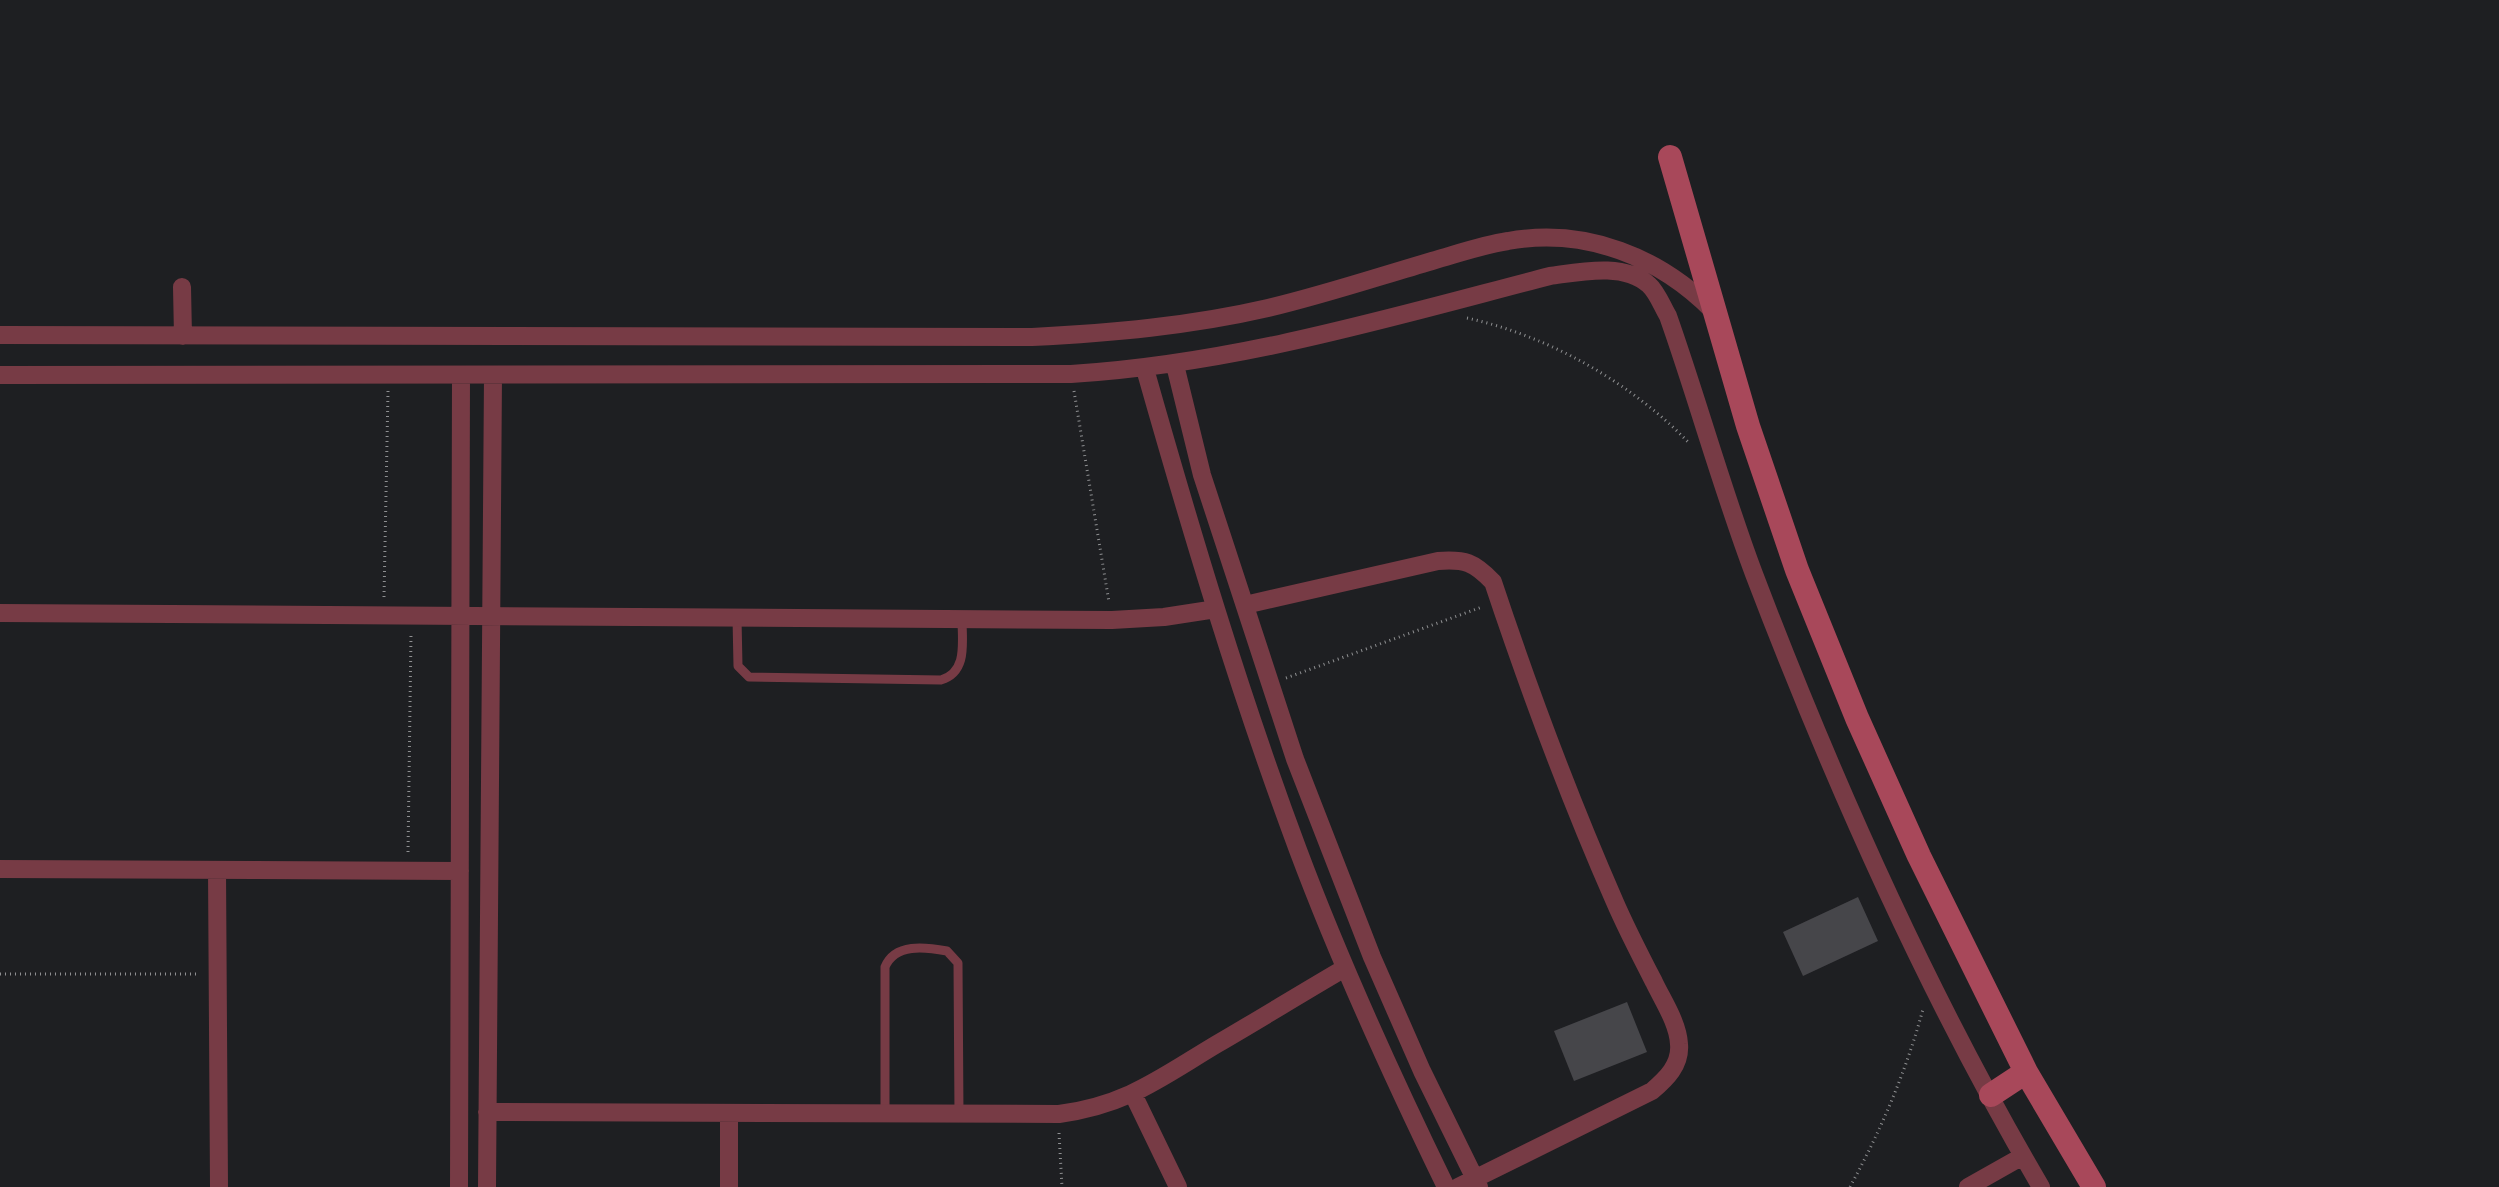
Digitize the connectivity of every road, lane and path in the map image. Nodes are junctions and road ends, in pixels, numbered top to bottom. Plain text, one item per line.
1 (1670, 157) dead end
2 (182, 287) dead end
3 (1716, 313) junction
4 (1463, 317) dead end
5 (0, 335) edge
6 (183, 336) junction
7 (1175, 365) junction
8 (1145, 369) junction
9 (1071, 374) junction
10 (0, 375) edge
11 (388, 375) junction
12 (461, 375) junction
13 (493, 375) junction
14 (1694, 448) dead end
15 (1499, 601) junction
16 (1247, 610) junction
17 (0, 613) edge
18 (384, 615) junction
19 (412, 616) junction
20 (460, 616) junction
21 (491, 616) junction
22 (1218, 617) junction
23 (737, 618) junction
24 (962, 619) junction
25 (1112, 620) junction
26 (1270, 683) junction
27 (0, 869) edge
28 (217, 870) junction
29 (408, 870) junction
30 (460, 871) junction
31 (1345, 968) junction
32 (0, 974) edge
33 (218, 974) junction
34 (1931, 982) junction
35 (2026, 1072) junction
36 (488, 1088) junction
37 (460, 1089) junction
38 (1133, 1094) junction
39 (1991, 1095) junction
40 (488, 1112) junction
41 (729, 1113) junction
42 (885, 1114) junction
43 (959, 1114) junction
44 (1058, 1114) junction
45 (487, 1156) junction
46 (2023, 1156) junction
47 (459, 1157) junction
48 (1477, 1183) edge
49 (219, 1187) edge
50 (459, 1187) edge
51 (487, 1187) edge
52 (730, 1187) edge
53 (1062, 1187) edge
54 (1178, 1187) edge
55 (1446, 1187) edge
56 (1458, 1187) edge
57 (1850, 1187) edge
58 (1968, 1187) edge
59 (2041, 1187) edge
60 (2094, 1187) edge

1 - 3 street
2 - 6 street
3 - 6 street
3 - 35 street
4 - 14 path
5 - 6 street
7 - 8 street
7 - 16 street
7 - 34 street
8 - 9 street
8 - 22 street
9 - 13 street
9 - 25 path
10 - 11 street
11 - 12 street
11 - 18 path
12 - 13 street
12 - 20 street
13 - 21 street
15 - 16 street
15 - 26 path
15 - 48 street
16 - 22 street
16 - 26 street
17 - 18 street
18 - 19 street
19 - 20 street
19 - 29 path
20 - 21 street
20 - 30 street
21 - 23 street
21 - 36 street
22 - 25 street
22 - 31 street
23 - 24 street
23 - 24 lane
24 - 25 street
26 - 48 street
27 - 28 street
28 - 29 street
28 - 33 street
29 - 30 street
30 - 37 street
31 - 38 street
31 - 55 street
32 - 33 path
33 - 49 street
34 - 39 street
34 - 57 path
35 - 39 street
35 - 60 street
36 - 37 street
36 - 40 street
37 - 47 street
38 - 44 street
38 - 54 street
39 - 46 street
40 - 41 street
40 - 45 street
41 - 42 street
41 - 52 street
42 - 43 street
42 - 43 lane
43 - 44 street
44 - 53 path
45 - 47 street
45 - 51 street
46 - 58 street
46 - 59 street
47 - 50 street
48 - 56 street

